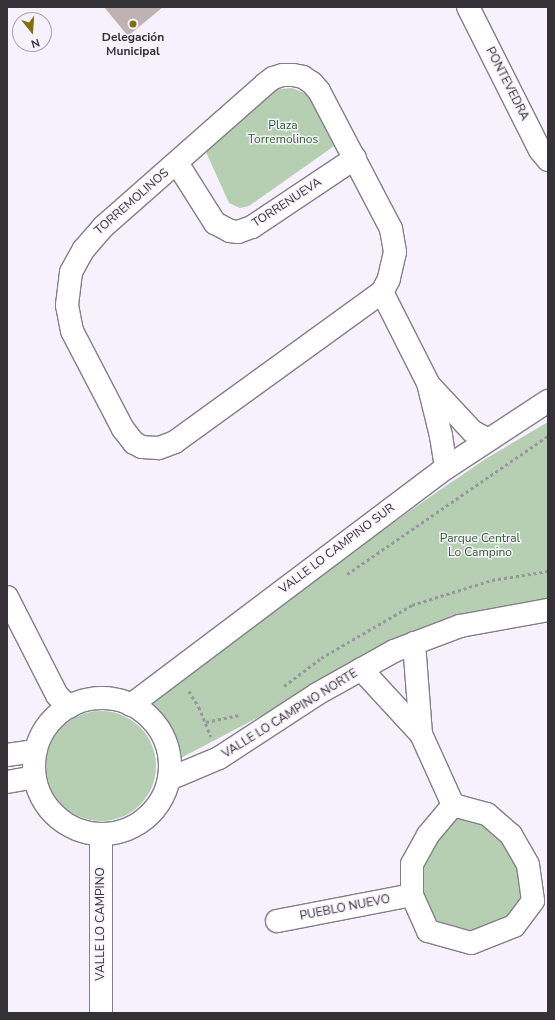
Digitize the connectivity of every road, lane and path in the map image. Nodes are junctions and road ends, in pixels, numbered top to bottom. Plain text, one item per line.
1 (468, 7) edge
2 (355, 158) junction
3 (548, 160) edge
4 (177, 163) junction
5 (382, 292) junction
6 (428, 383) junction
7 (548, 400) edge
8 (548, 436) edge
9 (488, 440) junction
10 (446, 468) junction
11 (340, 579) dead end
12 (7, 597) edge
13 (548, 610) edge
14 (414, 643) junction
15 (175, 670) junction
16 (361, 670) junction
17 (195, 686) dead end
18 (189, 691) junction
19 (131, 705) junction
20 (69, 707) junction
21 (421, 734) junction
22 (36, 751) junction
23 (7, 755) edge
24 (219, 758) junction
25 (35, 777) junction
26 (169, 779) junction
27 (7, 782) edge
28 (453, 805) junction
29 (101, 834) junction
30 (412, 895) junction
31 (277, 921) dead end
32 (100, 1013) edge

1 - 3 street, PONTEVEDRA
2 - 4 street, TORRENUEVA
2 - 4 street, TORREMOLINOS
2 - 5 street, TORREMOLINOS
4 - 5 street, TORREMOLINOS
5 - 6 street
6 - 9 street
6 - 10 street
7 - 9 street, VALLE LO CAMPINO SUR
8 - 11 path
9 - 10 street, VALLE LO CAMPINO SUR
10 - 15 street, VALLE LO CAMPINO SUR
12 - 20 street
13 - 14 street, VALLE LO CAMPINO NORTE
14 - 16 street, VALLE LO CAMPINO NORTE
14 - 21 street
15 - 18 path
15 - 19 street, VALLE LO CAMPINO SUR
16 - 21 street
16 - 24 street, VALLE LO CAMPINO NORTE
17 - 18 path
18 - 24 path
19 - 20 street
19 - 26 street
20 - 22 street
21 - 28 street
22 - 23 street
22 - 25 street
24 - 26 street, VALLE LO CAMPINO NORTE
25 - 27 street
25 - 29 street
26 - 29 street
28 - 30 street
28 - 30 street
29 - 32 street, VALLE LO CAMPINO
30 - 31 street, PUEBLO NUEVO

